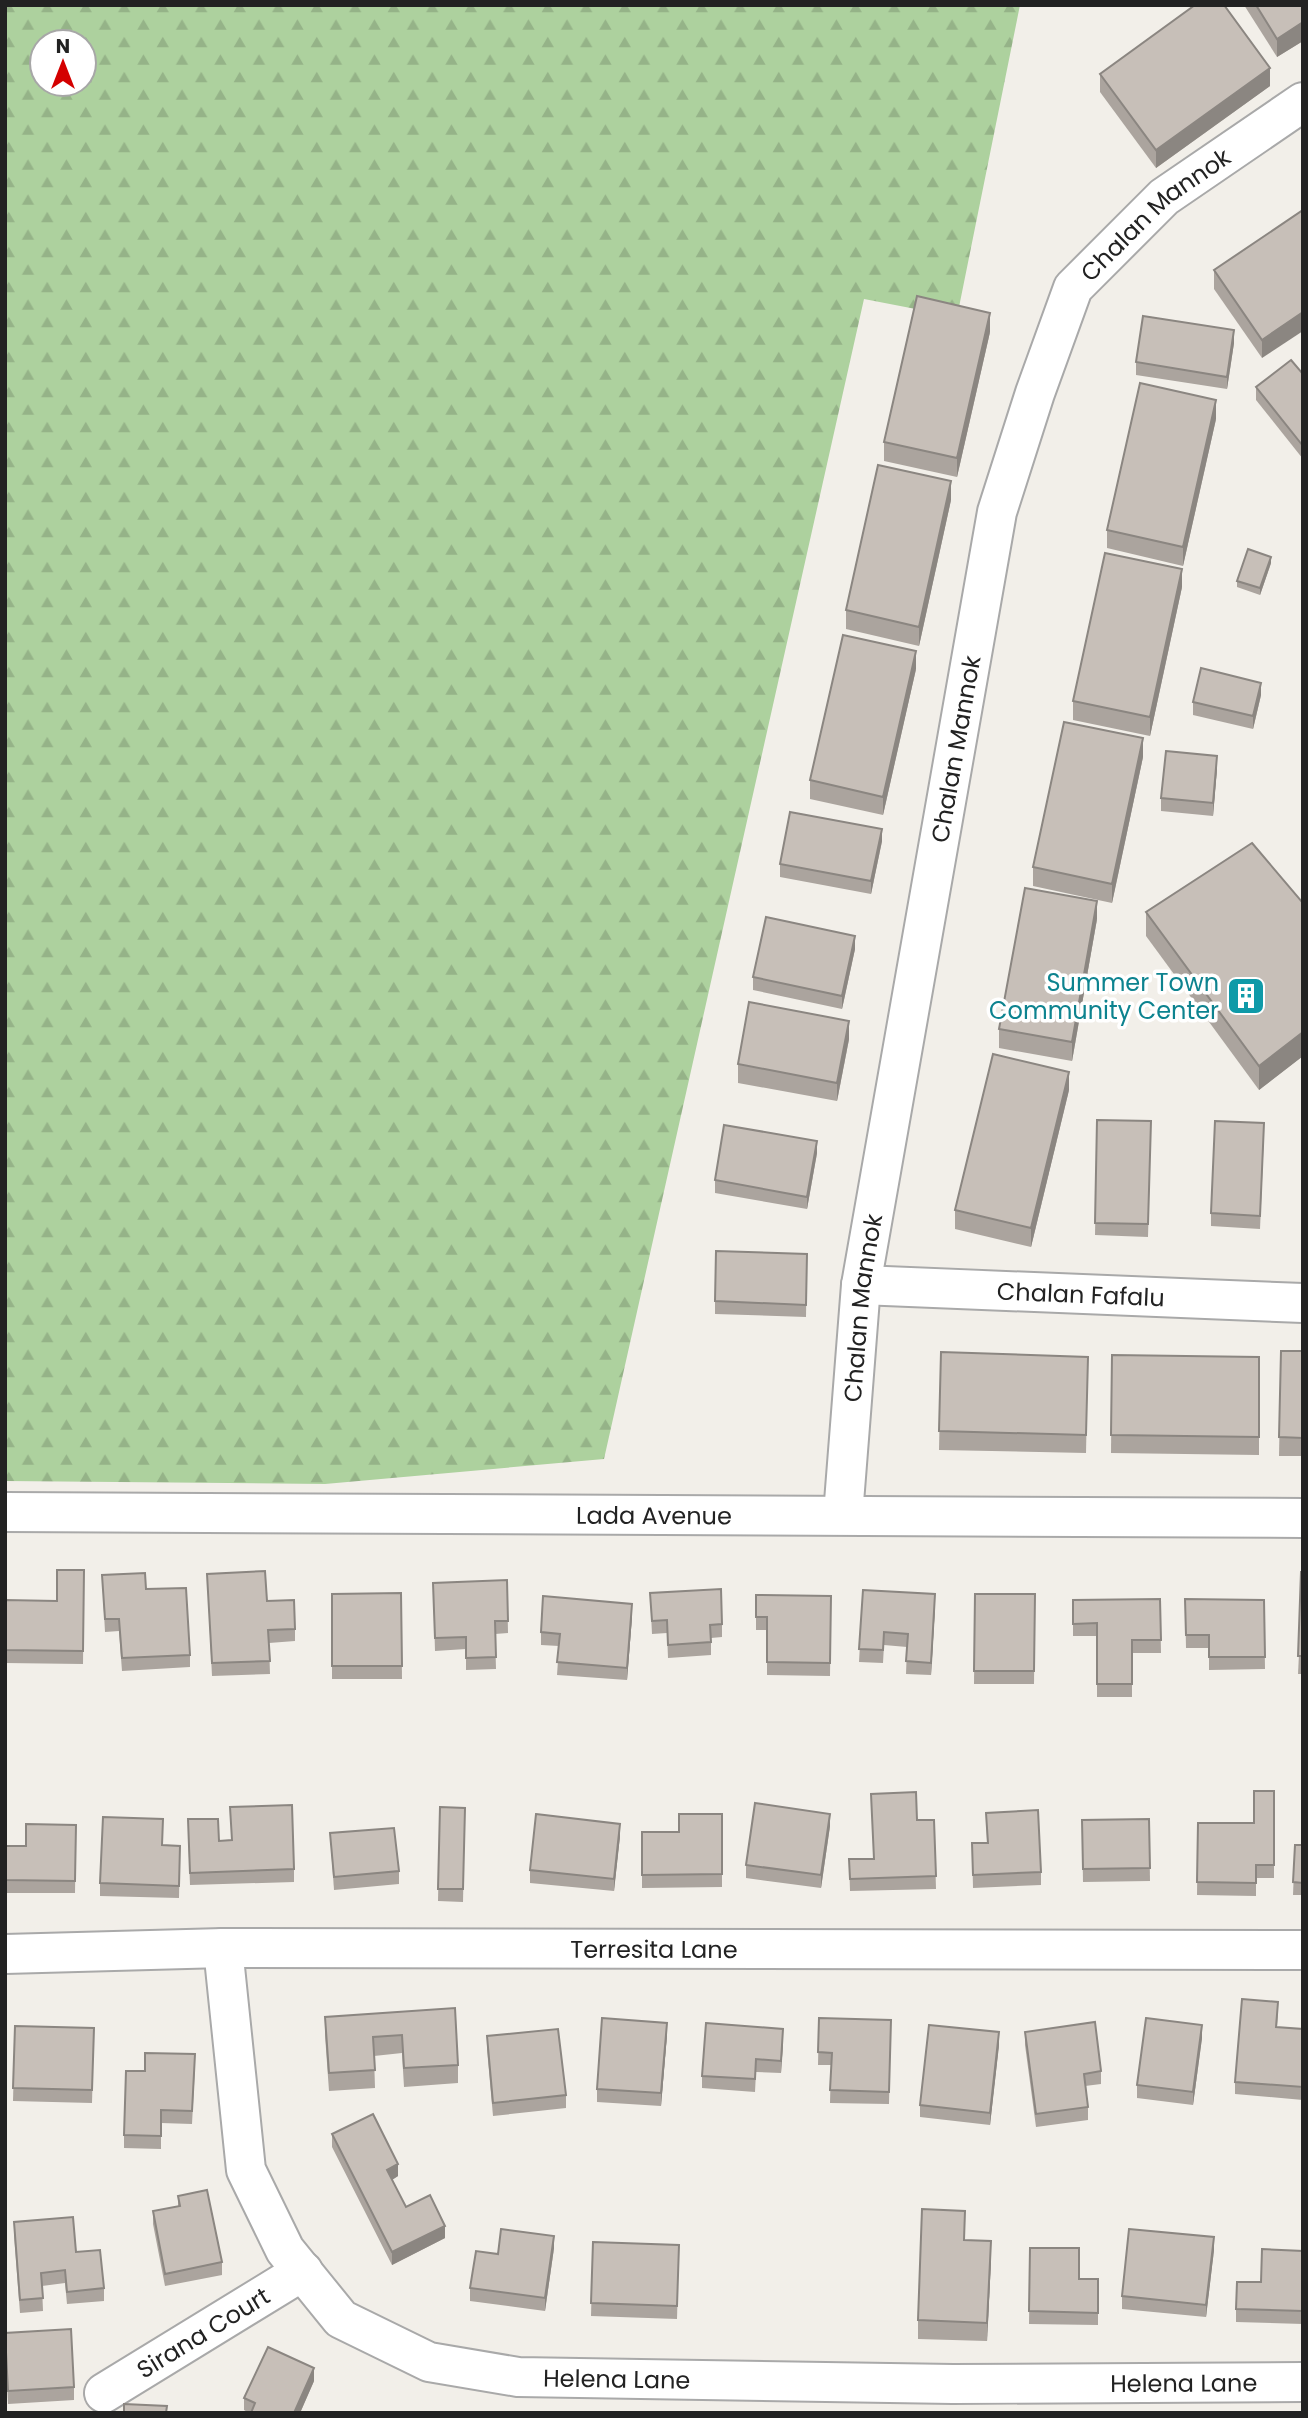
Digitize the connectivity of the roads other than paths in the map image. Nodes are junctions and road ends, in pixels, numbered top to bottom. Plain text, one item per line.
1 (1303, 102) edge
2 (862, 1285) junction
3 (1303, 1303) edge
4 (5, 1512) edge
5 (843, 1515) junction
6 (1303, 1518) edge
7 (223, 1948) junction
8 (1303, 1950) edge
9 (5, 1954) edge
10 (303, 2271) junction
11 (1303, 2382) edge
12 (104, 2393) dead end
13 (953, 2398) edge

1 - 2 street, Chalan Mannok
2 - 3 street, Chalan Fafalu
2 - 5 street, Chalan Mannok
4 - 5 street, Lada Avenue
5 - 6 street, Lada Avenue
7 - 8 street, Terresita Lane
7 - 9 street, Terresita Lane
7 - 10 street, Helena Lane
10 - 12 street, Sirana Court
10 - 13 street, Helena Lane
11 - 13 street, Helena Lane

